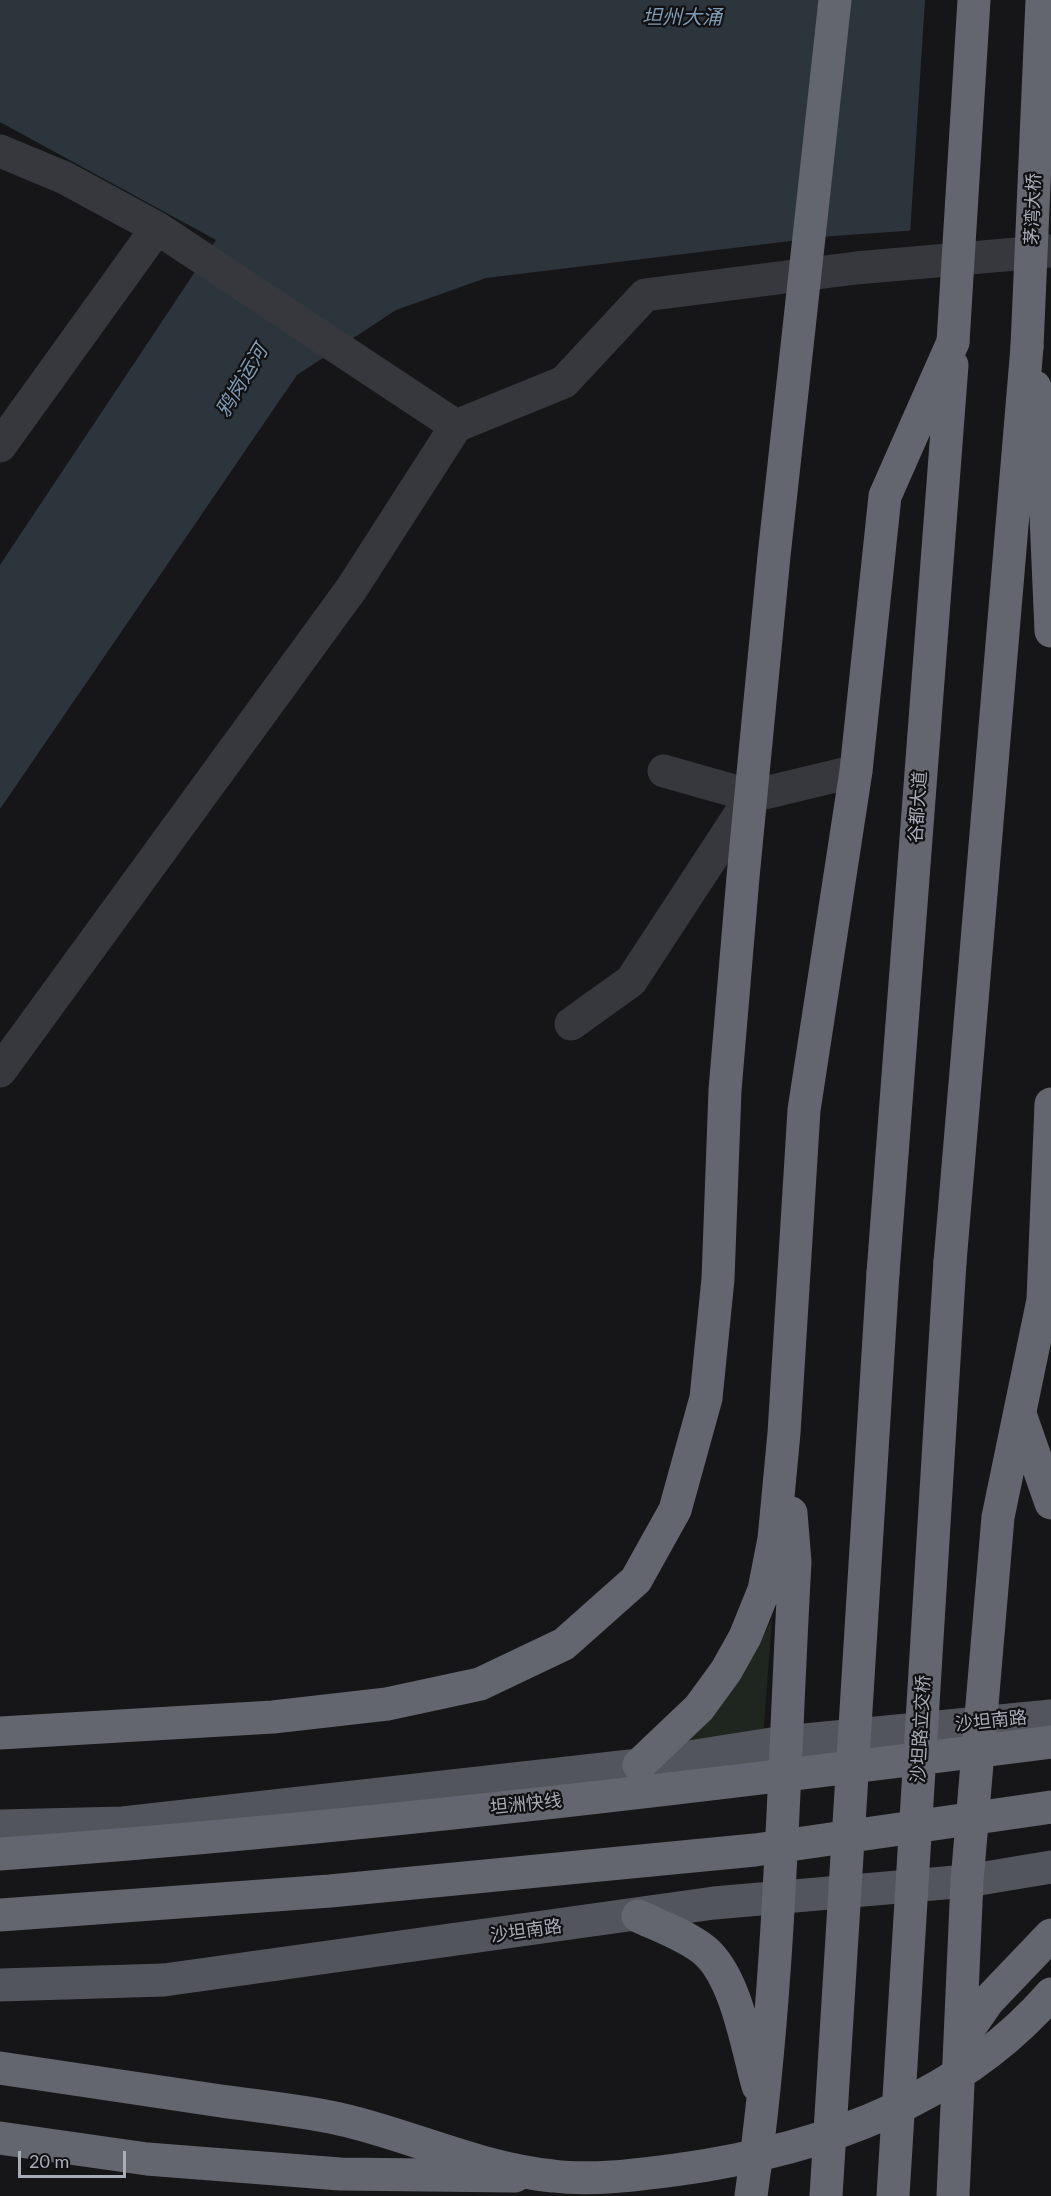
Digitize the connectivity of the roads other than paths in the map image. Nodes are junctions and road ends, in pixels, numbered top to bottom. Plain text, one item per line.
1 (836, 0) edge
2 (974, 0) edge
3 (1042, 0) edge
4 (0, 152) edge
5 (158, 228) junction
6 (1051, 251) edge
7 (953, 342) junction
8 (1027, 346) junction
9 (456, 426) junction
10 (0, 446) edge
11 (1051, 631) edge
12 (664, 771) dead end
13 (856, 771) junction
14 (752, 796) junction
15 (571, 1024) dead end
16 (0, 1071) edge
17 (1051, 1104) edge
18 (1020, 1414) junction
19 (784, 1433) junction
20 (1051, 1503) edge
21 (1051, 1716) edge
22 (981, 1722) junction
23 (0, 1733) edge
24 (784, 1742) junction
25 (1051, 1742) edge
26 (639, 1765) junction
27 (1051, 1807) edge
28 (0, 1826) edge
29 (0, 1854) edge
30 (1051, 1867) edge
31 (967, 1881) junction
32 (779, 1896) junction
33 (0, 1915) edge
34 (638, 1916) junction
35 (1051, 1935) edge
36 (0, 1984) edge
37 (1051, 1994) edge
38 (961, 2040) junction
39 (0, 2068) edge
40 (764, 2106) junction
41 (0, 2138) edge
42 (555, 2177) junction
43 (752, 2196) edge
44 (826, 2196) edge
45 (893, 2196) edge
46 (953, 2196) edge

1 - 23 highway, bridge
2 - 7 highway, bridge
3 - 8 highway, 茅湾大桥, bridge
4 - 5 street
5 - 9 street
5 - 10 street
6 - 9 street
7 - 13 highway
7 - 44 highway, 谷都大道, bridge
8 - 11 highway
8 - 45 highway, 沙坦路立交桥, bridge
9 - 16 street
12 - 14 street
13 - 14 street
13 - 19 highway
14 - 15 street
17 - 18 highway
18 - 20 highway
18 - 22 highway
19 - 24 highway
19 - 26 highway
21 - 22 main road, 沙坦南路
22 - 24 main road, 沙坦南路
22 - 31 highway
24 - 26 main road, 沙坦南路
24 - 32 highway
25 - 29 highway, 坦洲快线, bridge
26 - 28 main road, 沙坦南路
27 - 33 highway, bridge
30 - 31 main road, 沙坦南路
31 - 32 main road, 沙坦南路
31 - 38 highway
32 - 34 main road, 沙坦南路
32 - 40 highway
34 - 36 main road, 沙坦南路
34 - 40 highway
35 - 38 highway
37 - 42 highway, bridge
38 - 46 highway
39 - 42 highway, bridge
40 - 43 highway
41 - 42 highway, bridge

